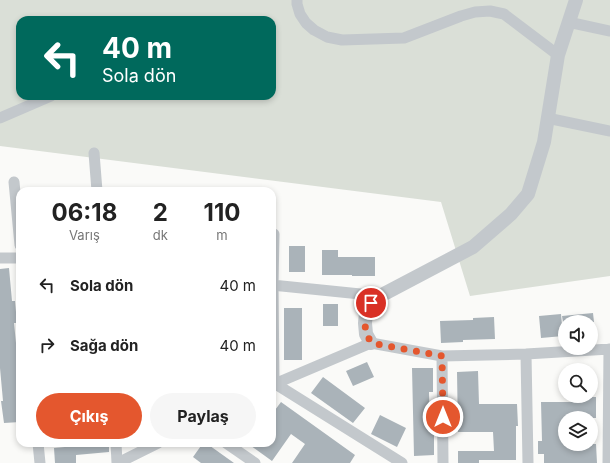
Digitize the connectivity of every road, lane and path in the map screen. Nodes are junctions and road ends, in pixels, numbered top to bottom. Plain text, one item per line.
1 (297, 0) edge
2 (576, 0) edge
3 (568, 22) junction
4 (610, 31) edge
5 (558, 55) junction
6 (42, 100) edge
7 (0, 118) edge
8 (547, 118) junction
9 (610, 131) edge
10 (94, 153) dead end
11 (14, 182) dead end
12 (97, 187) edge
13 (16, 203) edge
14 (0, 258) edge
15 (16, 258) edge
16 (276, 285) edge
17 (380, 296) junction
18 (371, 343) junction
19 (610, 349) edge
20 (526, 354) junction
21 (442, 356) junction
22 (276, 383) edge
23 (276, 386) edge
24 (38, 447) edge
25 (116, 447) edge
26 (150, 447) edge
27 (232, 447) edge
28 (40, 463) edge
29 (117, 463) edge
30 (255, 463) edge
31 (402, 463) edge
32 (443, 463) edge
33 (528, 463) edge
34 (608, 463) edge

1 - 5 street
2 - 3 street
3 - 4 street
3 - 5 street
5 - 8 street
6 - 7 street
8 - 9 street
8 - 17 street
10 - 12 street
11 - 13 street
14 - 15 street
16 - 17 street
17 - 18 street
18 - 21 street
18 - 22 street
19 - 20 street
19 - 34 street
20 - 21 street
20 - 33 street
21 - 32 street
23 - 31 street
24 - 28 street
25 - 29 street
26 - 29 street
27 - 30 street

